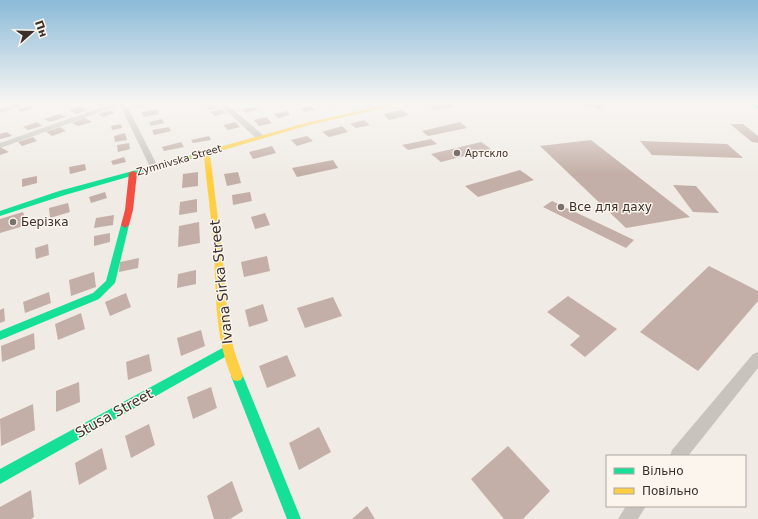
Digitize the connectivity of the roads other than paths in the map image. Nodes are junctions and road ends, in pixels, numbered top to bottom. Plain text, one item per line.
1 (55, 126) edge
2 (134, 126) edge
3 (248, 126) edge
4 (302, 126) edge
5 (260, 137) junction
6 (0, 146) edge
7 (207, 152) junction
8 (154, 167) junction
9 (133, 173) junction
10 (0, 214) edge
11 (0, 336) edge
12 (228, 350) junction
13 (758, 358) edge
14 (679, 455) edge
15 (0, 477) edge
16 (636, 507) edge
17 (289, 517) edge
18 (627, 519) edge

1 - 6 street
2 - 8 street
3 - 5 street
4 - 5 street, Zymnivska Street
5 - 7 street, Zymnivska Street
7 - 8 street, Zymnivska Street
7 - 12 street, Ivana Sirka Street
8 - 9 street, Zymnivska Street
9 - 10 street, Zymnivska Street
9 - 11 street
12 - 15 street, Stusa Street
12 - 17 street, Ivana Sirka Street
13 - 14 street
16 - 18 street

